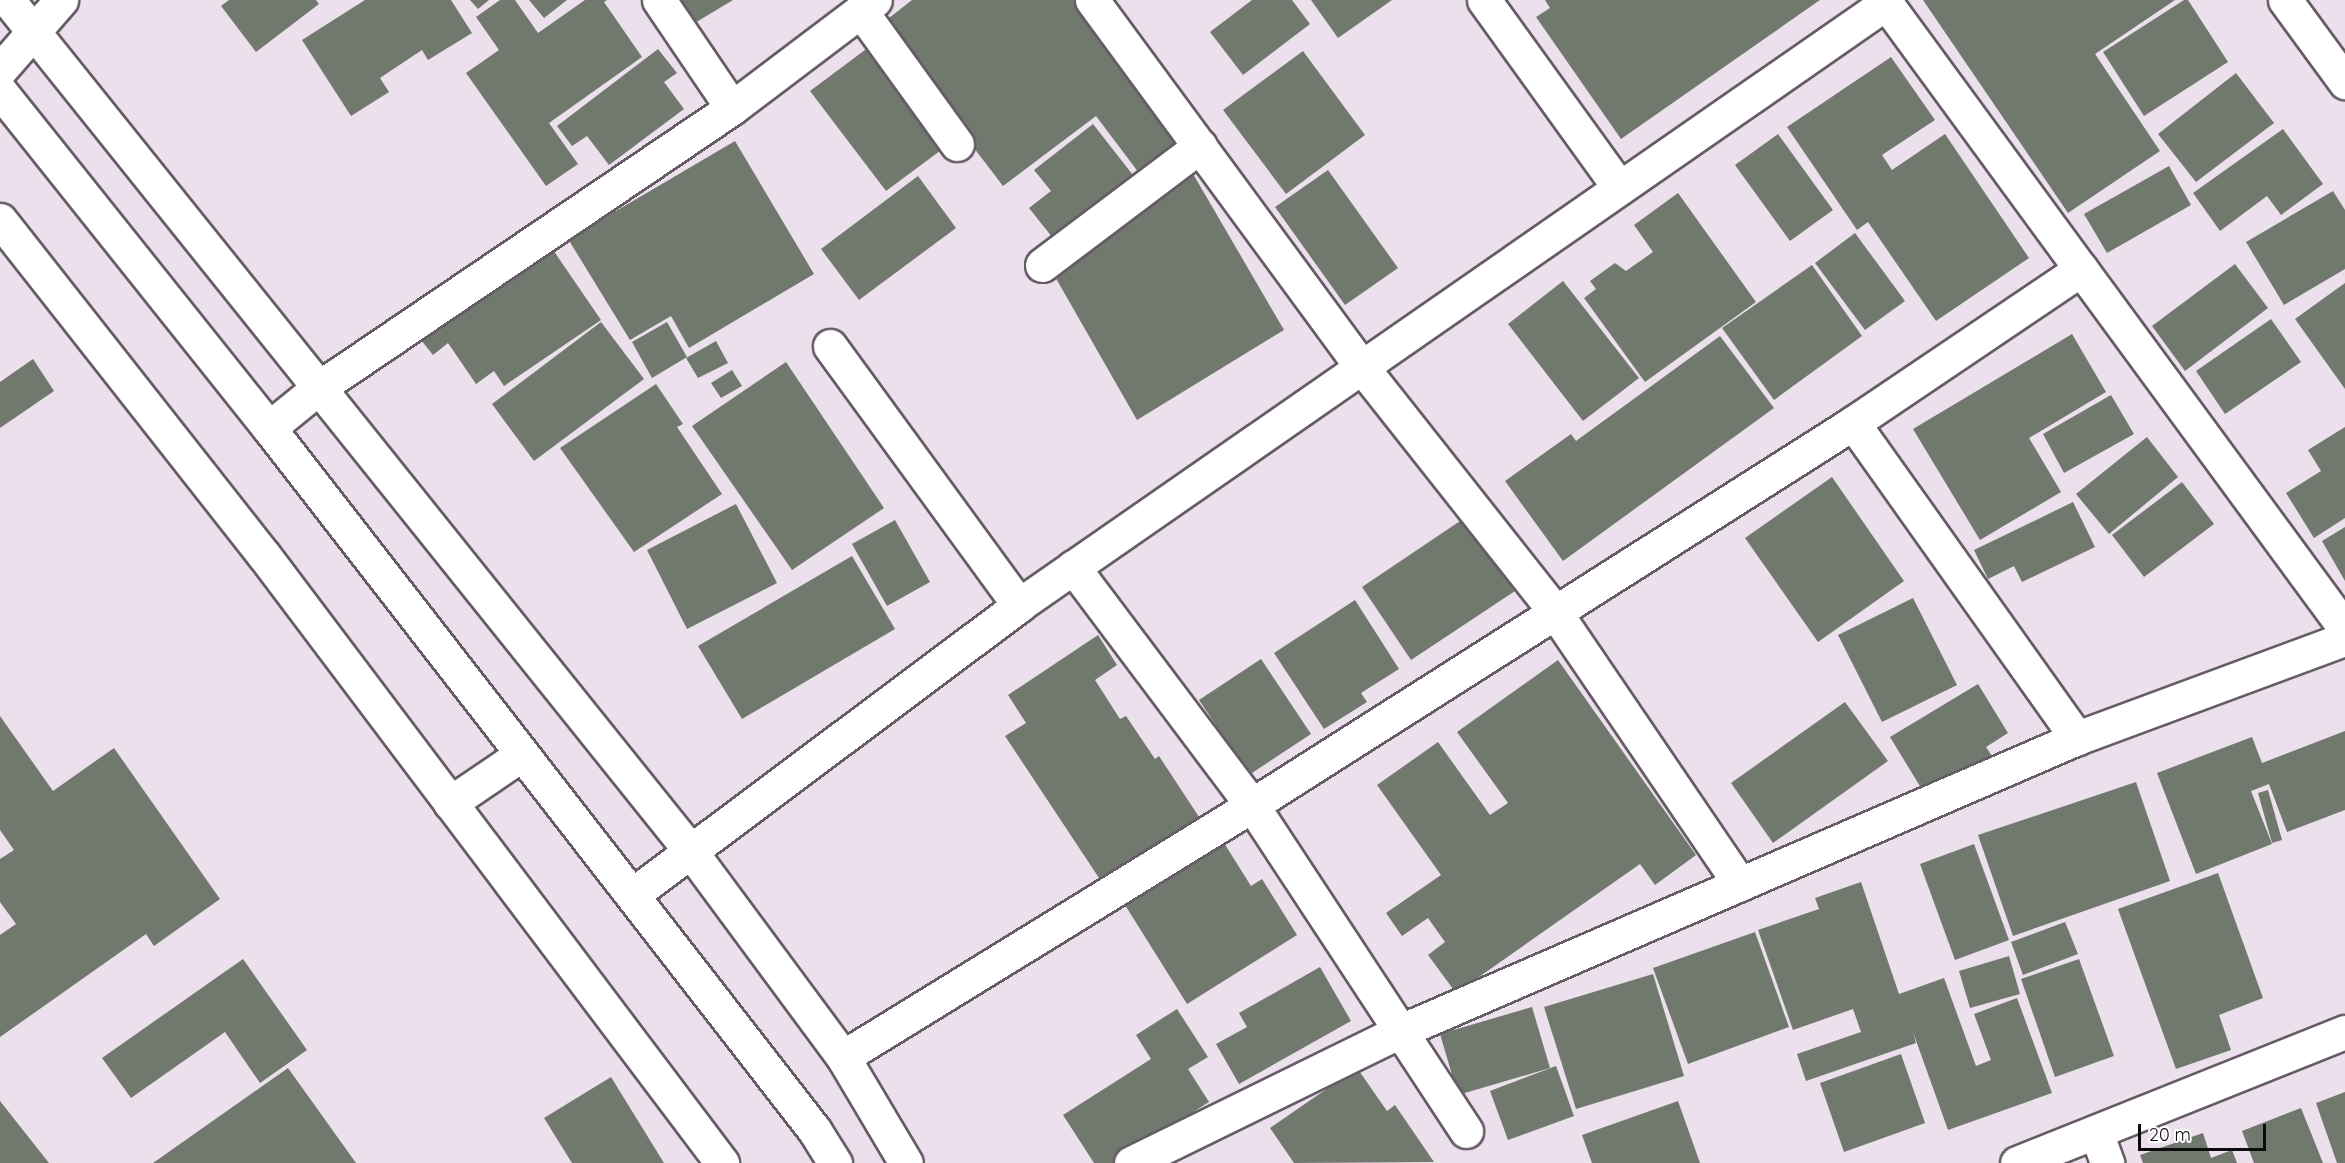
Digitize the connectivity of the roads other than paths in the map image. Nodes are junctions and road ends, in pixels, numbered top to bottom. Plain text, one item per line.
1 (8, 0) edge
2 (61, 0) edge
3 (659, 0) edge
4 (1092, 0) edge
5 (1484, 0) edge
6 (2285, 0) edge
7 (1885, 1) edge
8 (868, 5) edge
9 (34, 33) junction
10 (0, 70) edge
11 (2345, 82) edge
12 (0, 92) edge
13 (732, 108) junction
14 (957, 144) dead end
15 (1200, 147) junction
16 (1619, 187) junction
17 (0, 220) edge
18 (1042, 265) dead end
19 (2080, 269) junction
20 (830, 346) dead end
21 (1361, 366) junction
22 (317, 389) junction
23 (1853, 423) junction
24 (269, 428) junction
25 (1073, 567) junction
26 (1019, 605) junction
27 (1555, 612) junction
28 (2345, 628) edge
29 (2345, 639) edge
30 (2078, 738) junction
31 (522, 754) junction
32 (450, 803) junction
33 (1252, 805) junction
34 (692, 853) junction
35 (1740, 884) junction
36 (632, 896) junction
37 (1403, 1030) junction
38 (2345, 1032) edge
39 (843, 1056) junction
40 (1466, 1131) dead end
41 (2096, 1132) junction
42 (722, 1163) edge
43 (835, 1163) edge
44 (906, 1163) edge
45 (1131, 1163) edge
46 (2017, 1163) edge
47 (2108, 1163) edge

1 - 9 street
2 - 9 street
3 - 13 street
4 - 15 street
5 - 16 street
6 - 11 street
7 - 16 street
7 - 19 street
8 - 13 street
8 - 14 street
9 - 10 street
9 - 22 street
12 - 24 street
13 - 22 street
15 - 18 street
15 - 21 street
16 - 21 street
17 - 32 street
19 - 23 street
19 - 28 street
20 - 26 street
21 - 25 street
21 - 27 street
22 - 24 street
22 - 34 street
23 - 27 street
23 - 30 street
24 - 31 street
25 - 26 street
25 - 33 street
26 - 34 street
27 - 33 street
27 - 35 street
29 - 30 street
30 - 35 street
31 - 32 street
31 - 36 street
32 - 42 street
33 - 37 street
33 - 39 street
34 - 36 street
34 - 39 street
35 - 37 street
36 - 43 street
37 - 40 street
37 - 45 street
38 - 41 street
39 - 44 street
41 - 46 street
41 - 47 street

